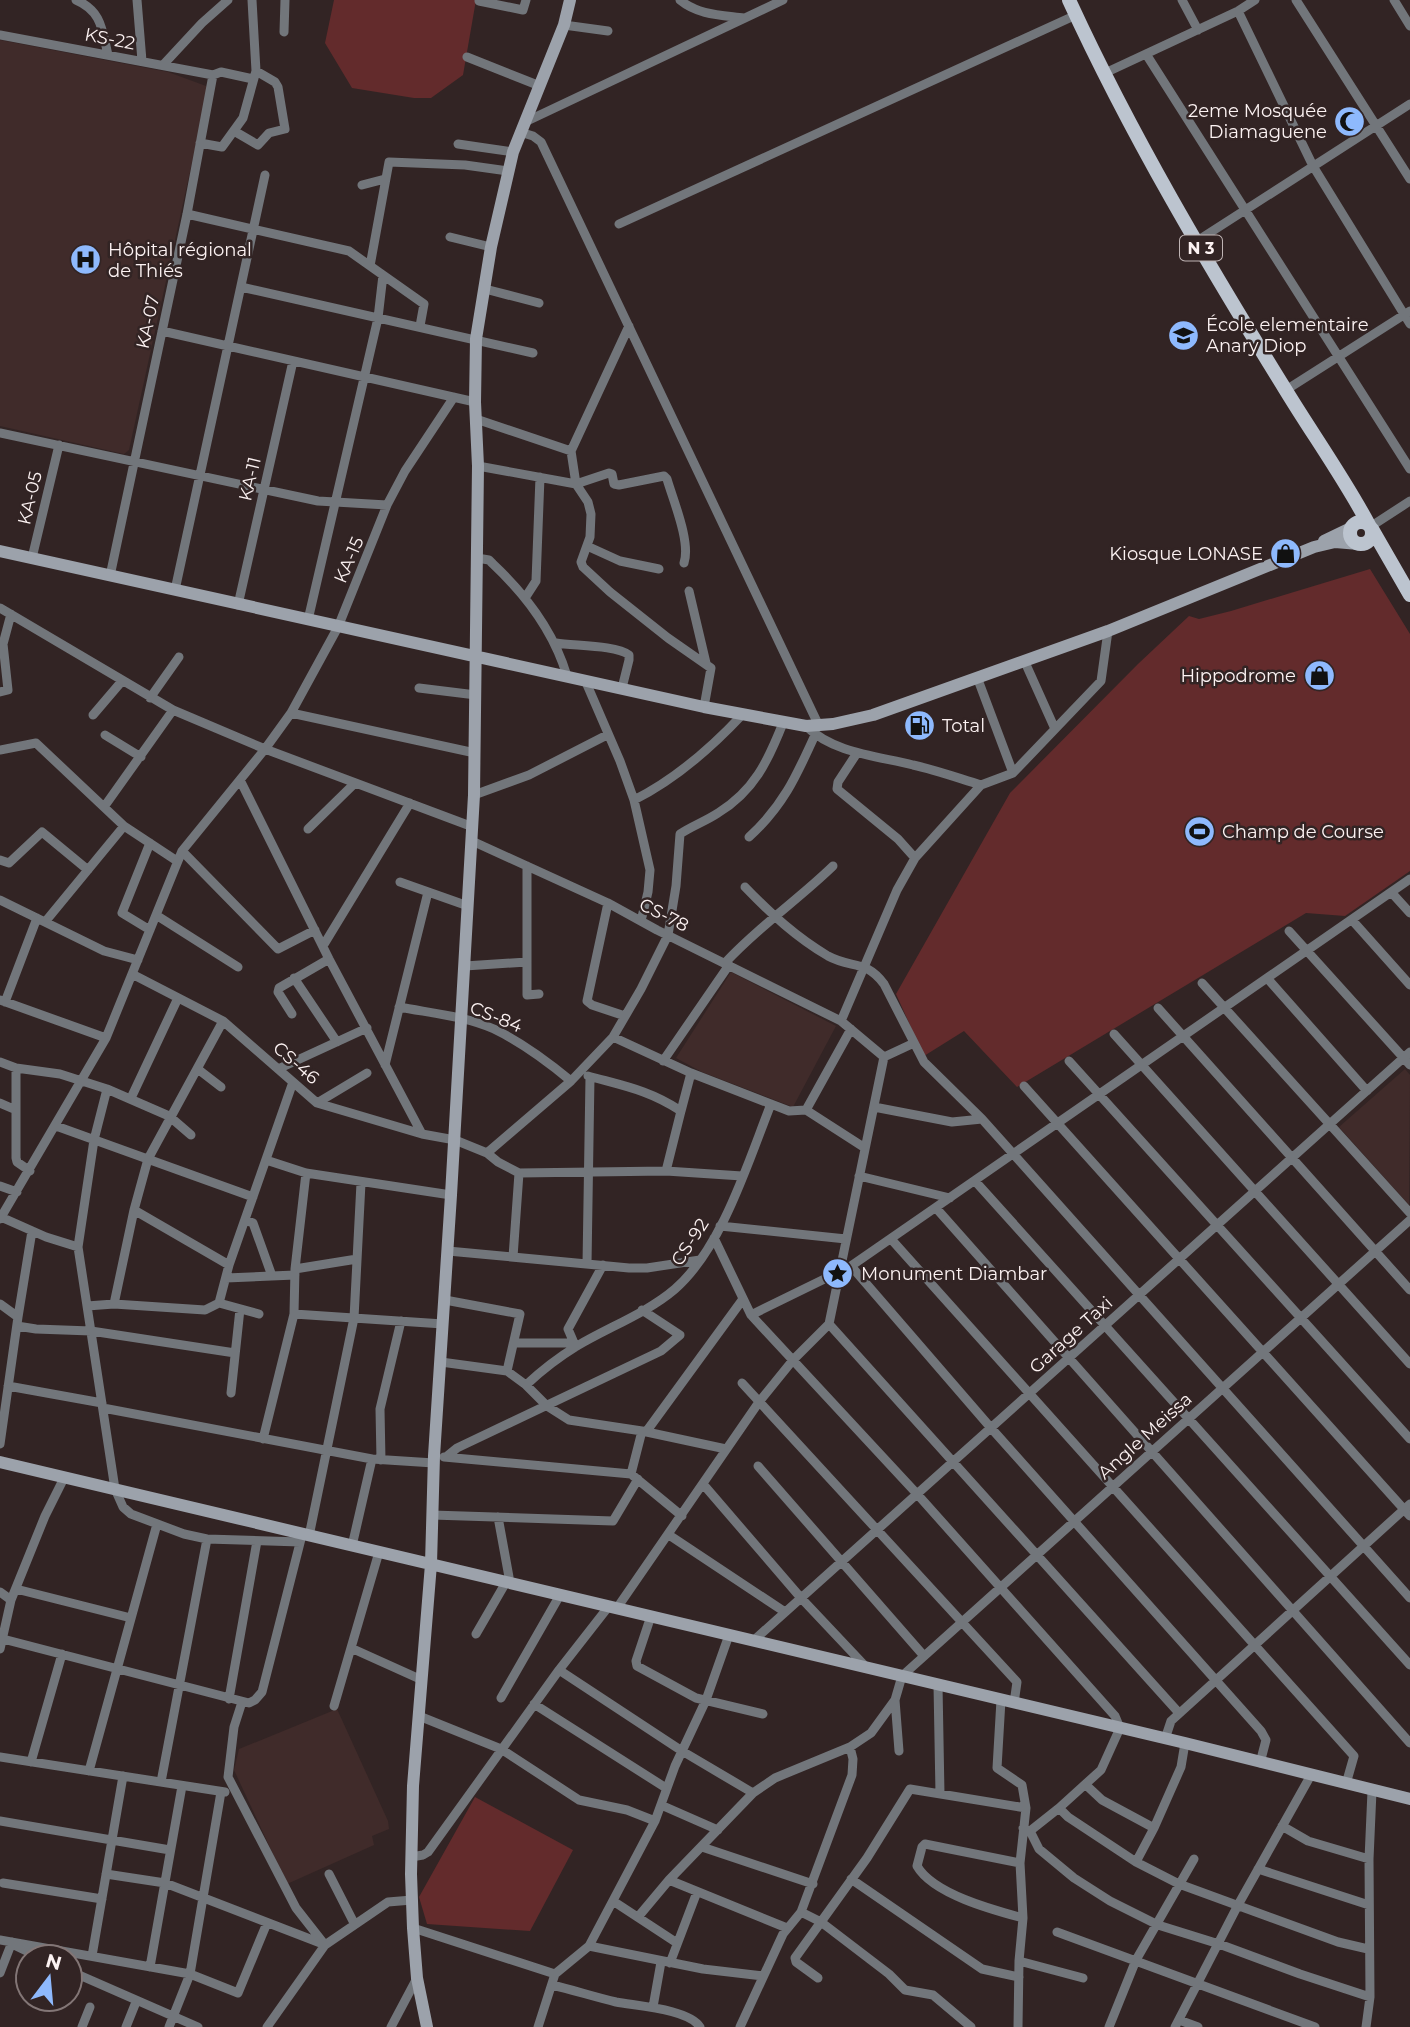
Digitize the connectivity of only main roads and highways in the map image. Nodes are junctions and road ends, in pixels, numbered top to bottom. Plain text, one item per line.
1 (570, 0) edge
2 (1069, 0) edge
3 (1363, 526) junction
4 (1360, 545) junction
5 (1314, 547) junction
6 (0, 551) edge
7 (1391, 564) junction
8 (1410, 595) edge
9 (475, 655) junction
10 (0, 1462) edge
11 (431, 1564) junction
12 (1410, 1799) edge
13 (427, 2027) edge

1 - 9 main road
2 - 3 main road, N 3
3 - 4 main road
3 - 4 main road
3 - 5 main road
3 - 7 main road, N 3
4 - 5 main road
4 - 7 main road, N 3
5 - 9 main road
6 - 9 main road
7 - 8 main road, N 3
9 - 11 main road
10 - 11 main road
11 - 12 main road
11 - 13 main road

